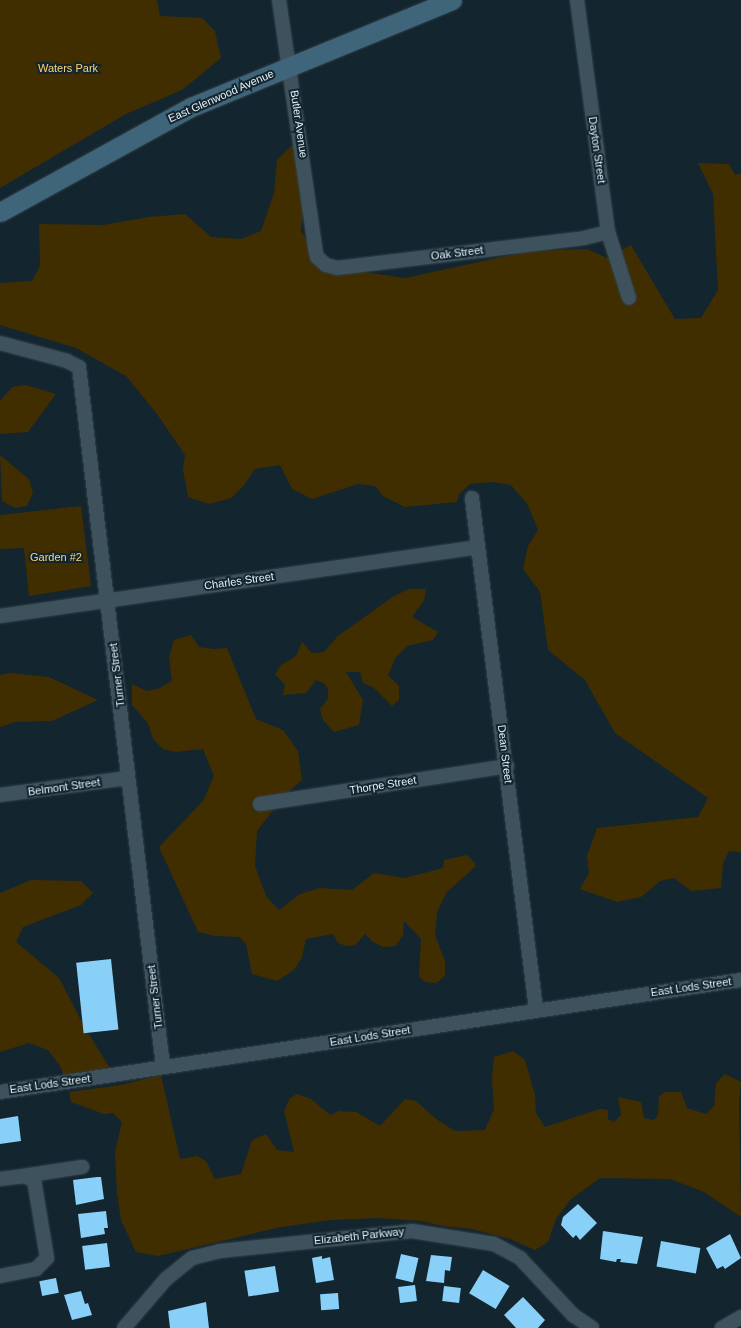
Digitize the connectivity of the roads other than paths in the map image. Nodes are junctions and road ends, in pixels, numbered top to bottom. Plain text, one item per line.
1 (279, 0) edge
2 (452, 0) edge
3 (577, 0) edge
4 (290, 65) junction
5 (0, 212) edge
6 (608, 232) junction
7 (315, 248) joint
8 (629, 298) dead end
9 (0, 343) edge
10 (472, 498) dead end
11 (477, 548) junction
12 (109, 599) junction
13 (0, 616) edge
14 (506, 766) junction
15 (128, 778) junction
16 (0, 795) edge
17 (260, 804) dead end
18 (741, 980) edge
19 (536, 1010) junction
20 (163, 1066) junction
21 (0, 1092) edge
22 (82, 1167) dead end
23 (23, 1176) junction
24 (0, 1179) edge
25 (0, 1276) edge
26 (741, 1317) edge
27 (124, 1328) edge
28 (592, 1328) edge
29 (722, 1328) edge

1 - 4 street, Butler Avenue
2 - 4 street, East Glenwood Avenue
3 - 6 street, Dayton Street
4 - 5 street, East Glenwood Avenue
4 - 7 street, Butler Avenue
6 - 7 street, Oak Street
6 - 8 street, Dayton Street
9 - 12 street, Turner Street
10 - 11 street, Dean Street
11 - 12 street, Charles Street
11 - 14 street, Dean Street
12 - 13 street, Charles Street
12 - 15 street, Turner Street
14 - 17 street, Thorpe Street
14 - 19 street, Dean Street
15 - 16 street, Belmont Street
15 - 20 street, Turner Street
18 - 19 street, East Lods Street
19 - 20 street, East Lods Street
20 - 21 street, East Lods Street
22 - 23 street
23 - 24 street
23 - 25 street
26 - 29 street
27 - 28 street, Elizabeth Parkway

